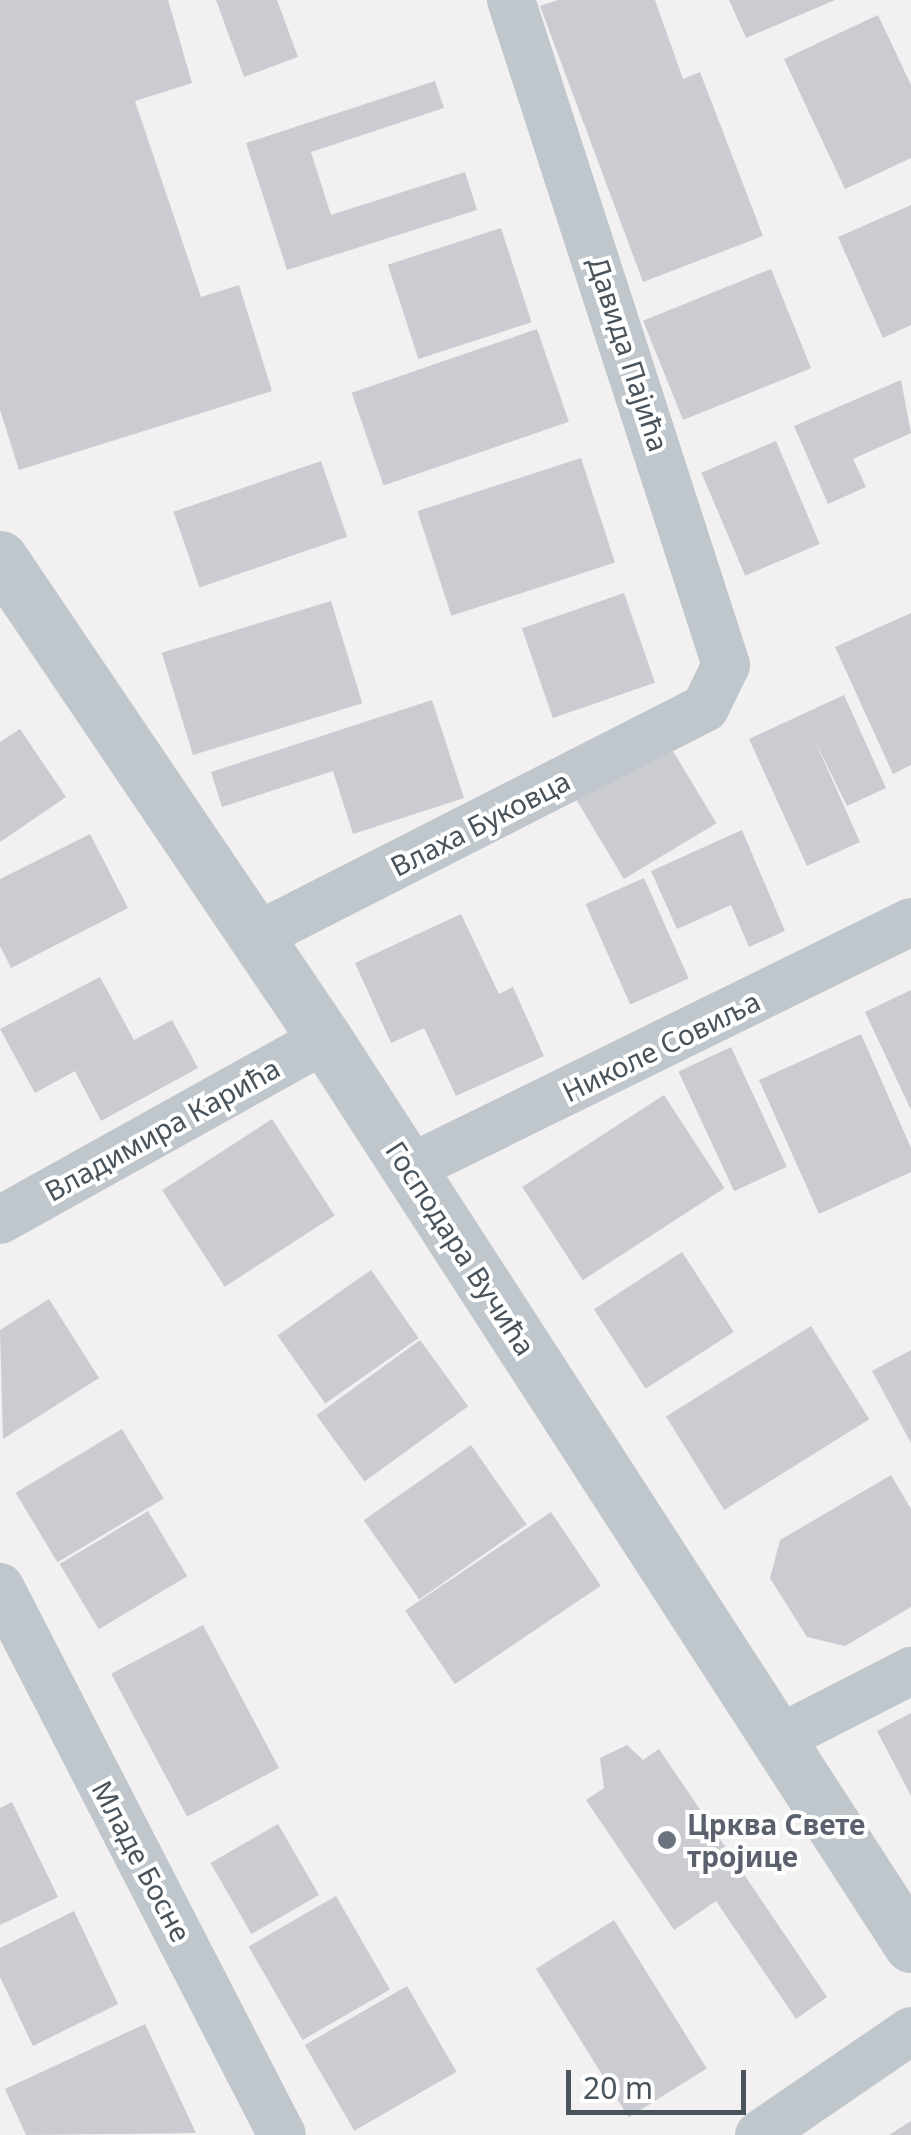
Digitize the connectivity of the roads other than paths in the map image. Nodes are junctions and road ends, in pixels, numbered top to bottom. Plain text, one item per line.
1 (511, 0) edge
2 (0, 558) edge
3 (705, 708) joint
4 (911, 922) edge
5 (255, 937) junction
6 (325, 1038) junction
7 (410, 1168) junction
8 (0, 1220) edge
9 (0, 1588) edge
10 (911, 1671) edge
11 (776, 1740) junction
12 (911, 1945) edge
13 (911, 2031) edge
14 (282, 2135) edge
15 (759, 2135) edge

1 - 3 street, Давида Пајића
2 - 5 street, Господара Вучића
3 - 5 street, Влаха Буковца
4 - 7 street, Николе Совиља
5 - 6 street, Господара Вучића
6 - 7 street, Господара Вучића
6 - 8 street, Владимира Карића
7 - 11 street, Господара Вучића
9 - 14 street, Младе Босне
10 - 11 street
11 - 12 street, Господара Вучића
13 - 15 street

